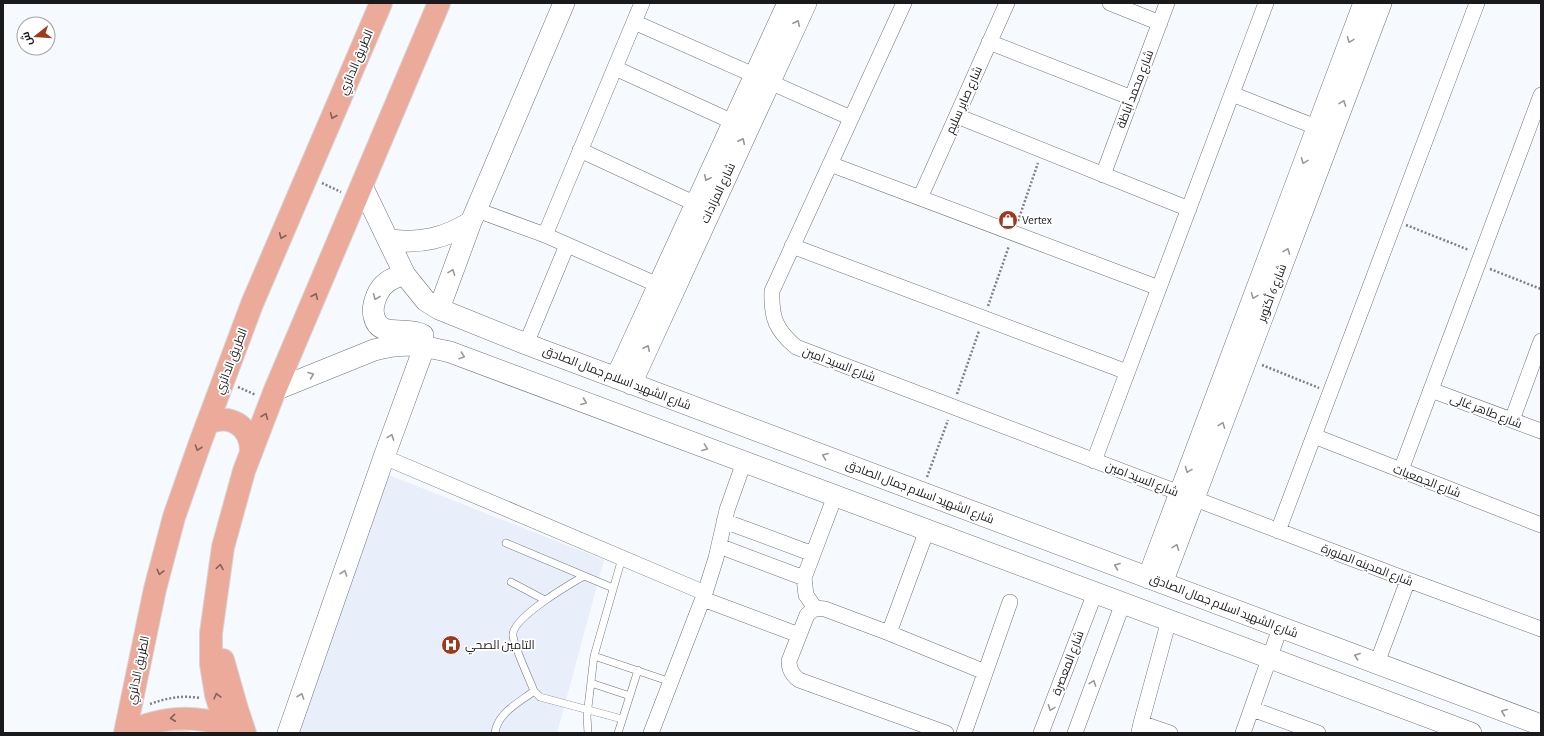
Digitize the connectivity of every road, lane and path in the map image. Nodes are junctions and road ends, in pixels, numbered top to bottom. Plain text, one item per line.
1 (381, 3) edge
2 (439, 3) edge
3 (564, 3) edge
4 (642, 3) edge
5 (788, 3) edge
6 (806, 3) edge
7 (904, 3) edge
8 (1007, 3) edge
9 (1110, 3) edge
10 (1167, 3) edge
11 (1266, 3) edge
12 (1364, 3) edge
13 (1381, 3) edge
14 (1477, 3) edge
15 (634, 22) junction
16 (1160, 22) junction
17 (989, 42) junction
18 (615, 68) junction
19 (762, 79) junction
20 (1232, 94) junction
21 (1541, 95) edge
22 (1132, 98) junction
23 (957, 116) junction
24 (851, 118) junction
25 (733, 122) junction
26 (1324, 130) junction
27 (580, 150) junction
28 (830, 164) junction
29 (1103, 175) junction
30 (307, 176) junction
31 (359, 192) junction
32 (920, 198) junction
33 (696, 204) junction
34 (1189, 209) junction
35 (474, 216) junction
36 (1395, 221) junction
37 (545, 235) junction
38 (390, 240) junction
39 (567, 245) junction
40 (792, 246) junction
41 (1480, 260) junction
42 (405, 275) junction
43 (658, 286) junction
44 (1159, 288) junction
45 (1541, 288) edge
46 (439, 309) junction
47 (1541, 341) edge
48 (526, 344) junction
49 (428, 346) junction
50 (551, 354) junction
51 (1247, 359) junction
52 (1128, 372) junction
53 (224, 380) junction
54 (624, 381) junction
55 (540, 386) junction
56 (1431, 390) junction
57 (1330, 392) junction
58 (273, 395) junction
59 (1512, 420) junction
60 (207, 424) junction
61 (1541, 431) edge
62 (1314, 436) junction
63 (251, 451) junction
64 (384, 457) junction
65 (1094, 461) junction
66 (744, 462) junction
67 (1401, 470) junction
68 (835, 496) junction
69 (1187, 497) junction
70 (982, 515) junction
71 (724, 521) junction
72 (1541, 525) edge
73 (927, 530) junction
74 (1278, 531) junction
75 (506, 543) dead end
76 (719, 546) junction
77 (970, 546) junction
78 (813, 554) junction
79 (622, 558) junction
80 (584, 576) junction
81 (804, 578) junction
82 (1155, 580) junction
83 (1408, 580) junction
84 (511, 582) dead end
85 (613, 588) junction
86 (1095, 593) junction
87 (704, 596) junction
88 (545, 600) junction
89 (1010, 602) dead end
90 (1122, 603) junction
91 (815, 608) junction
92 (1169, 620) junction
93 (1280, 628) junction
94 (1541, 629) edge
95 (211, 633) junction
96 (889, 633) junction
97 (799, 634) junction
98 (594, 656) junction
99 (1269, 658) junction
100 (1377, 663) junction
101 (638, 670) junction
102 (985, 672) junction
103 (671, 682) junction
104 (591, 683) junction
105 (534, 691) junction
106 (630, 696) junction
107 (588, 709) junction
108 (1252, 709) junction
109 (622, 719) junction
110 (1541, 725) edge
111 (1140, 728) edge
112 (227, 729) edge
113 (1458, 731) edge
114 (126, 733) edge
115 (245, 733) edge
116 (288, 733) edge
117 (495, 733) edge
118 (588, 733) edge
119 (618, 733) edge
120 (651, 733) edge
121 (946, 733) edge
122 (964, 733) edge
123 (1041, 733) edge
124 (1075, 733) edge
125 (1170, 733) edge
126 (1243, 733) edge
127 (1318, 733) edge

1 -> 30 main road, الطريق الدائري
2 - 31 main road
3 - 35 street
4 - 15 street
5 - 19 street, شارع المزادات
19 -> 6 street, شارع المزادات
7 - 24 street, شارع السيد امين
8 - 17 street, شارع صابر سليم
9 - 16 street
10 - 16 street, شارع محمد أباظة
11 - 20 street
12 -> 26 street, شارع 6 أكتوبر
26 -> 13 street, شارع 6 أكتوبر
14 - 36 street
15 - 18 street
15 - 19 street
16 - 22 street, شارع محمد أباظة
17 - 22 street
17 - 23 street, شارع صابر سليم
18 - 25 street
18 - 27 street
19 - 24 street
19 - 25 street, شارع المزادات
54 -> 19 street, شارع المزادات
20 - 26 street
20 - 34 street
21 - 41 street
22 - 29 street, شارع محمد أباظة
23 - 29 street
23 - 32 street, شارع صابر سليم
24 - 28 street, شارع السيد امين
25 -> 33 street, شارع المزادات
51 -> 26 street, شارع 6 أكتوبر
26 -> 69 street, شارع 6 أكتوبر
27 - 33 street
27 - 37 street
28 - 32 street
28 - 40 street, شارع السيد امين
29 - 34 street
30 - 31 path
30 -> 53 main road, الطريق الدائري
31 - 38 street, شارع الشهيد اسلام جمال الصادق
58 -> 31 main road
32 - 44 street
33 - 43 street, شارع المزادات
34 - 44 street
35 - 37 street
35 - 38 street
46 -> 35 street
36 - 41 path
36 - 57 street
37 - 39 street
38 - 42 street, شارع الشهيد اسلام جمال الصادق
39 - 43 street
39 - 48 street
40 - 52 street
40 - 65 street, شارع السيد امين
41 - 45 path
41 - 56 street
42 - 46 street, شارع الشهيد اسلام جمال الصادق
42 -> 49 street
43 - 54 street, شارع المزادات
44 - 52 street
46 - 48 street, شارع الشهيد اسلام جمال الصادق
47 - 59 street
48 - 50 street, شارع الشهيد اسلام جمال الصادق
49 -> 55 street
58 -> 49 street
64 -> 49 street
50 - 54 street, شارع الشهيد اسلام جمال الصادق
50 - 55 street
51 - 57 path
69 -> 51 street, شارع 6 أكتوبر
52 - 65 street
53 - 58 path
53 - 60 main road, الطريق الدائري
70 -> 54 street, شارع الشهيد اسلام جمال الصادق
55 -> 66 street
56 - 59 street, شارع طاهر غالى
56 - 67 street
57 - 62 street
63 -> 58 main road
59 - 61 street, شارع طاهر غالى
60 - 63 main road
60 -> 114 main road, الطريق الدائري
62 - 67 street, شارع الجمعيات
62 - 74 street
95 -> 63 main road
64 - 79 street
116 -> 64 street
65 - 69 street, شارع السيد امين
66 - 68 street
66 - 71 street
67 - 72 street, شارع الجمعيات
68 - 73 street
68 - 78 street
69 - 74 street, شارع المدينه المنورة
69 - 82 street, شارع 6 أكتوبر
70 - 77 street
82 -> 70 street, شارع الشهيد اسلام جمال الصادق
71 - 76 street
71 - 78 street
73 - 77 street
73 - 96 street
74 - 83 street, شارع المدينه المنورة
75 - 80 lane
76 - 81 street
76 - 87 street
77 - 86 street
78 - 81 street
79 - 85 lane
79 - 87 street
80 - 85 lane
80 - 88 lane
81 - 91 street
82 - 93 street, شارع الشهيد اسلام جمال الصادق
83 - 94 street, شارع المدينه المنورة
83 - 100 street
84 - 88 lane
85 - 98 lane
86 - 90 street
86 -> 123 street, شارع المعصرة
87 - 97 street
87 - 103 street
88 - 105 lane
89 - 102 street
90 - 92 street
124 -> 90 street
91 - 96 street
91 - 97 street
92 - 99 street
92 - 111 street
93 - 99 street
100 -> 93 street, شارع الشهيد اسلام جمال الصادق
112 -> 95 main road
95 - 115 main road
96 - 102 street
97 - 121 street
98 - 101 lane
98 - 104 lane
99 - 108 street
99 - 113 street
110 -> 100 street, شارع الشهيد اسلام جمال الصادق
101 - 103 lane
101 - 106 lane
102 - 122 street
103 - 120 street
104 - 106 lane
104 - 107 lane
105 - 107 lane
105 - 117 lane
106 - 109 lane
107 - 109 lane
107 - 118 lane
108 - 126 street
108 - 127 street
109 - 119 lane
111 - 125 street
112 -> 114 main road

